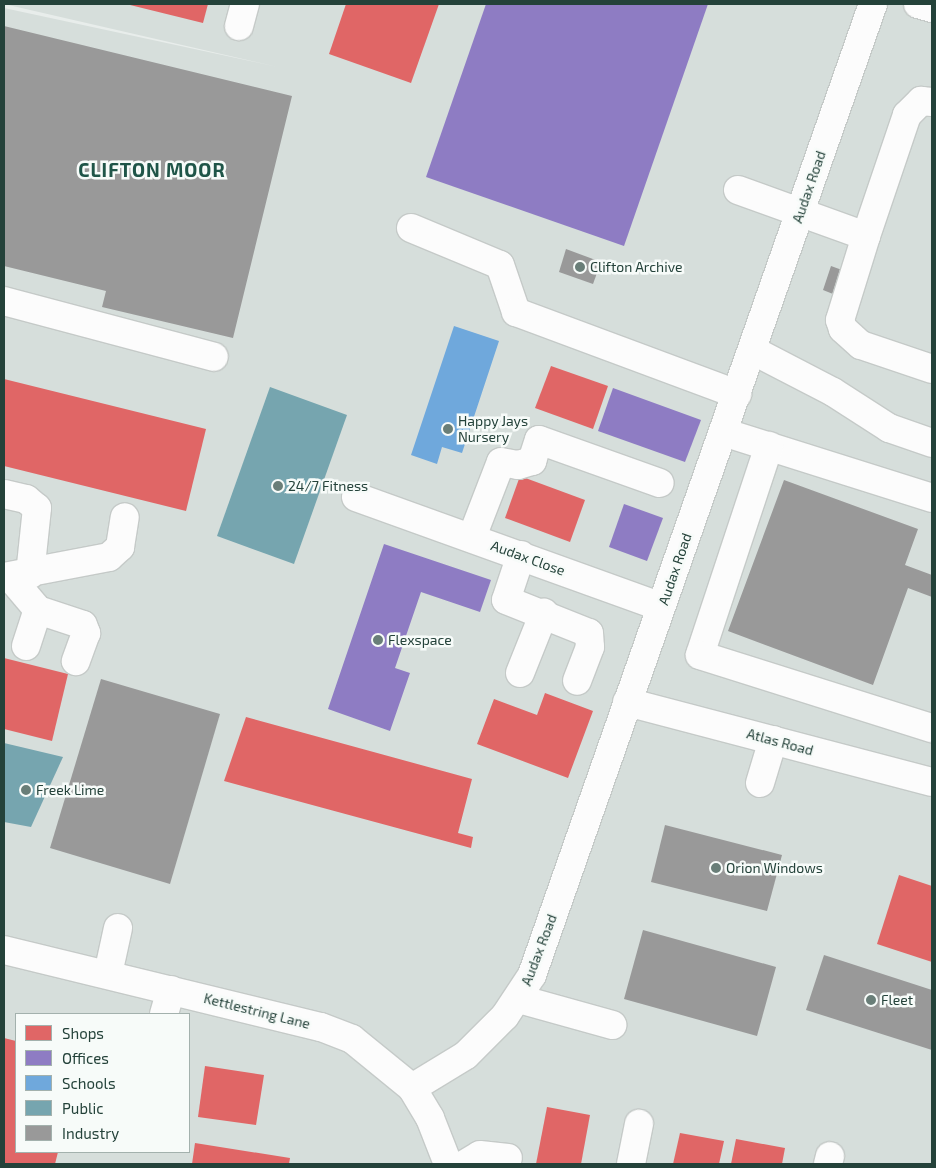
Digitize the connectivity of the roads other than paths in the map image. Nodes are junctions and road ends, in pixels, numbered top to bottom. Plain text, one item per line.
1 (873, 4) edge
2 (918, 4) edge
3 (932, 8) edge
4 (932, 102) edge
5 (738, 190) dead end
6 (800, 212) junction
7 (411, 228) dead end
8 (866, 236) junction
9 (4, 300) edge
10 (752, 350) junction
11 (214, 357) dead end
12 (932, 369) edge
13 (737, 394) junction
14 (723, 432) junction
15 (932, 443) edge
16 (769, 446) junction
17 (660, 483) dead end
18 (4, 494) edge
19 (356, 496) dead end
20 (932, 498) edge
21 (125, 517) dead end
22 (472, 537) junction
23 (521, 555) junction
24 (15, 577) edge
25 (661, 607) junction
26 (38, 610) junction
27 (544, 613) junction
28 (26, 646) dead end
29 (76, 661) dead end
30 (520, 673) dead end
31 (577, 681) dead end
32 (628, 702) junction
33 (932, 728) edge
34 (773, 740) junction
35 (932, 782) edge
36 (760, 783) dead end
37 (118, 928) dead end
38 (4, 950) edge
39 (108, 974) junction
40 (519, 999) junction
41 (168, 1002) edge
42 (612, 1025) dead end
43 (412, 1088) junction
44 (638, 1124) dead end
45 (508, 1158) dead end
46 (448, 1164) edge
47 (465, 1164) edge
48 (631, 1164) edge

1 - 6 street, Audax Road
2 - 3 street
4 - 8 street
5 - 6 street
6 - 8 street
6 - 10 street, Audax Road
7 - 13 street
8 - 12 street
9 - 11 street
10 - 13 street, Audax Road
10 - 15 street
13 - 14 street, Audax Road
14 - 16 street
14 - 25 street, Audax Road
16 - 20 street
16 - 33 street
17 - 22 street
18 - 24 street
19 - 22 street, Audax Close
21 - 24 street
22 - 23 street, Audax Close
23 - 25 street, Audax Close
23 - 27 street
24 - 26 street
25 - 32 street, Audax Road
26 - 28 street
26 - 29 street
27 - 30 street
27 - 31 street
32 - 34 street, Atlas Road
32 - 40 street, Audax Road
34 - 35 street, Atlas Road
34 - 36 street
37 - 39 street
38 - 39 street, Kettlestring Lane
39 - 41 street, Kettlestring Lane
40 - 42 street
40 - 43 street, Audax Road
41 - 43 street, Kettlestring Lane
43 - 46 street, Kettlestring Lane
44 - 48 street
45 - 47 street

